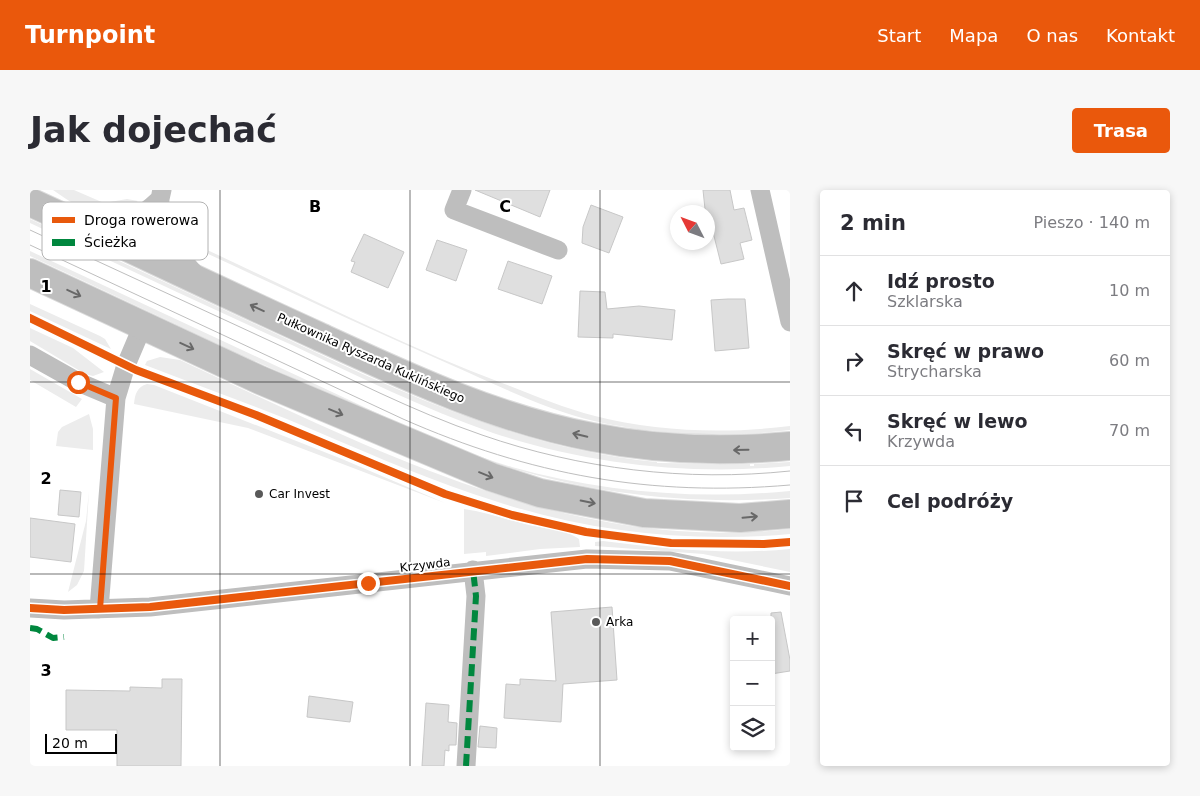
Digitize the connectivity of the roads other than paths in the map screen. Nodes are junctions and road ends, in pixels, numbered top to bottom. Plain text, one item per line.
1 (33, 190) edge
2 (462, 190) edge
3 (760, 190) edge
4 (30, 202) edge
5 (46, 202) edge
6 (42, 207) edge
7 (558, 250) dead end
8 (155, 260) edge
9 (182, 260) edge
10 (30, 273) edge
11 (204, 283) junction
12 (790, 322) edge
13 (143, 326) junction
14 (30, 355) edge
15 (116, 398) junction
16 (790, 446) edge
17 (790, 514) edge
18 (473, 570) junction
19 (790, 586) edge
20 (30, 608) edge
21 (100, 609) junction
22 (466, 766) edge

1 - 5 street
2 - 7 street
3 - 12 street
4 - 6 main road, Pułkownika Ryszarda Kuklińskiego
8 - 11 main road, Pułkownika Ryszarda Kuklińskiego
9 - 11 street
10 -> 13 main road
16 -> 11 main road, Pułkownika Ryszarda Kuklińskiego
13 - 15 street
13 -> 17 main road
14 - 15 street
15 - 21 street
18 - 19 street, Krzywda
18 - 21 street, Krzywda
18 - 22 street
20 - 21 street, Krzywda

